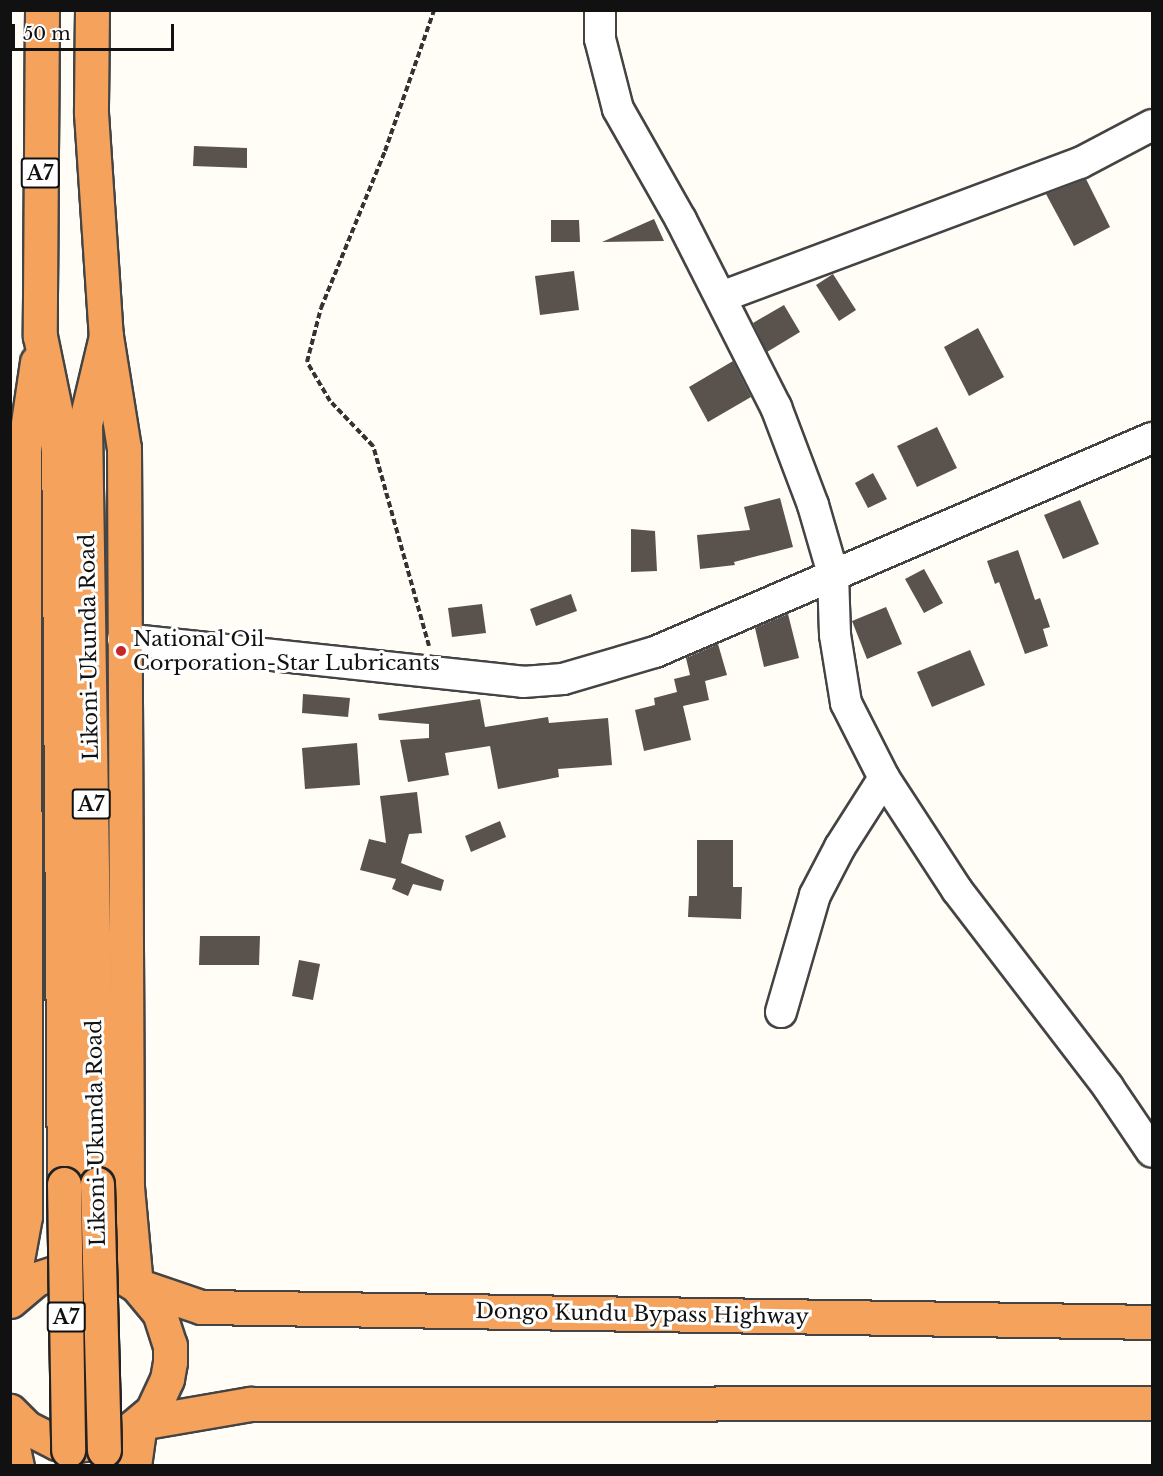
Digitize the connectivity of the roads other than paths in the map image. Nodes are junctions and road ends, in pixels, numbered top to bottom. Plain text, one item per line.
1 (42, 10) edge
2 (92, 10) edge
3 (600, 10) edge
4 (1152, 125) edge
5 (721, 297) junction
6 (40, 336) junction
7 (106, 336) junction
8 (71, 424) junction
9 (1152, 438) edge
10 (833, 574) junction
11 (123, 639) junction
12 (884, 778) junction
13 (781, 1012) dead end
14 (1152, 1152) edge
15 (136, 1285) junction
16 (10, 1299) edge
17 (1152, 1322) edge
18 (1152, 1403) edge
19 (10, 1412) edge
20 (140, 1423) junction
21 (10, 1434) edge
22 (17, 1466) edge
23 (68, 1466) edge
24 (104, 1466) edge
25 (134, 1466) edge

1 - 6 highway, Likoni-Ukunda Road / A7
2 - 7 highway, Likoni-Ukunda Road / A7
3 - 5 street
4 - 5 street
5 - 10 street
6 - 8 highway, Likoni-Ukunda Road / A7
6 - 16 highway
7 - 8 highway, Likoni-Ukunda Road / A7
7 - 11 highway
8 - 23 highway, Likoni-Ukunda Road / A7, bridge
8 - 24 highway, Likoni-Ukunda Road / A7, bridge
9 - 10 street
10 - 11 street
10 - 12 street
11 - 15 highway
12 - 13 street
12 - 14 street
15 - 16 highway, Dongo Kundu Bypass Highway
15 - 17 highway, Dongo Kundu Bypass Highway
15 - 20 highway
18 - 20 highway
19 - 20 highway
20 - 25 highway
21 - 22 highway

